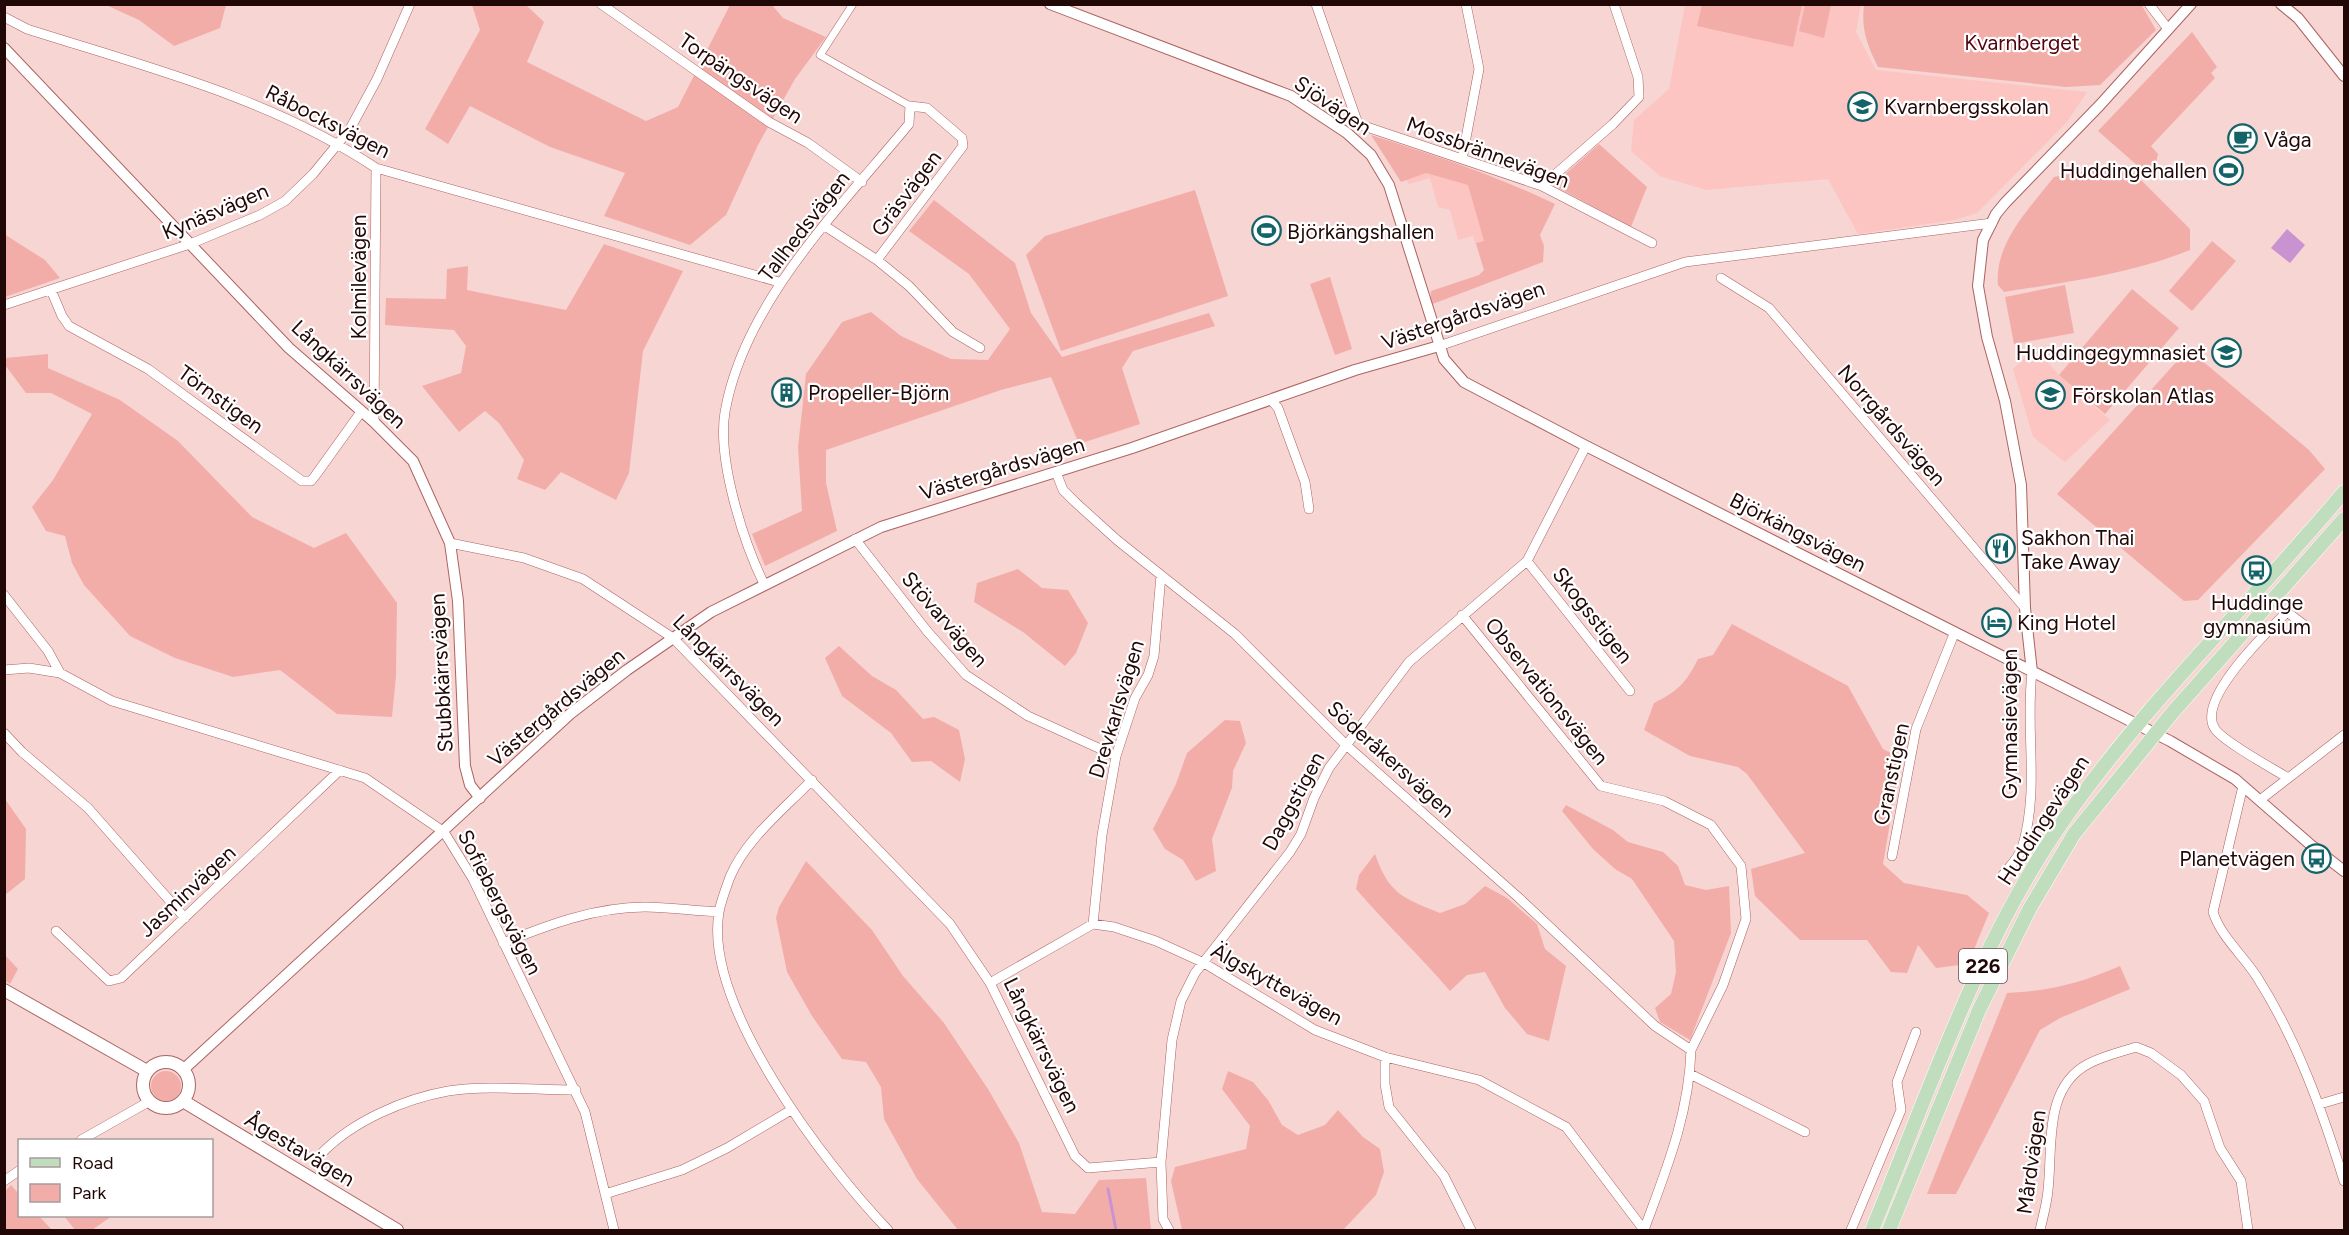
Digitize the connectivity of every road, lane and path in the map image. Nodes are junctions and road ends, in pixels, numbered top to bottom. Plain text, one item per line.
1 (601, 4) edge
2 (852, 4) edge
3 (1050, 4) edge
4 (1316, 4) edge
5 (1466, 4) edge
6 (1614, 4) edge
7 (2149, 4) edge
8 (2191, 4) edge
9 (2281, 4) edge
10 (2293, 4) edge
11 (406, 6) edge
12 (4, 17) edge
13 (2298, 18) junction
14 (2168, 29) junction
15 (4, 48) edge
16 (2344, 76) edge
17 (910, 106) junction
18 (339, 145) junction
19 (1462, 159) junction
20 (376, 168) junction
21 (862, 182) junction
22 (1542, 186) junction
23 (1992, 223) junction
24 (825, 226) junction
25 (1652, 243) dead end
26 (190, 244) junction
27 (877, 260) junction
28 (1721, 278) dead end
29 (779, 282) junction
30 (51, 290) junction
31 (4, 305) edge
32 (1439, 346) junction
33 (980, 348) dead end
34 (1272, 401) junction
35 (361, 412) junction
36 (374, 422) junction
37 (1586, 446) junction
38 (1056, 472) junction
39 (2344, 492) edge
40 (1309, 509) dead end
41 (2344, 519) edge
42 (855, 539) junction
43 (450, 543) junction
44 (1527, 561) junction
45 (1161, 575) junction
46 (764, 584) junction
47 (4, 595) edge
48 (2025, 608) junction
49 (1462, 615) junction
50 (2303, 624) dead end
51 (1954, 633) junction
52 (674, 638) junction
53 (4, 670) edge
54 (2032, 672) junction
55 (60, 673) junction
56 (1630, 691) dead end
57 (2138, 724) junction
58 (4, 733) edge
59 (2156, 733) junction
60 (2344, 735) edge
61 (1345, 744) junction
62 (1116, 756) junction
63 (340, 770) junction
64 (2288, 778) junction
65 (812, 780) junction
66 (2243, 786) junction
67 (480, 798) junction
68 (2259, 800) junction
69 (444, 832) junction
70 (1892, 856) dead end
71 (2344, 871) edge
72 (2003, 875) dead end
73 (719, 912) junction
74 (185, 918) junction
75 (1093, 924) junction
76 (56, 931) dead end
77 (502, 943) junction
78 (1204, 963) junction
79 (990, 983) junction
80 (4, 990) edge
81 (1916, 1032) dead end
82 (1691, 1050) junction
83 (1385, 1057) junction
84 (184, 1069) junction
85 (147, 1071) junction
86 (1690, 1074) junction
87 (576, 1090) junction
88 (2344, 1097) edge
89 (150, 1101) junction
90 (183, 1101) junction
91 (2319, 1104) junction
92 (791, 1110) junction
93 (1805, 1132) dead end
94 (84, 1139) edge
95 (322, 1153) dead end
96 (1161, 1162) junction
97 (18, 1171) edge
98 (4, 1181) edge
99 (2344, 1181) edge
100 (605, 1194) junction
101 (397, 1230) edge
102 (614, 1230) edge
103 (888, 1230) edge
104 (1169, 1230) edge
105 (1470, 1230) edge
106 (1644, 1230) edge
107 (1851, 1230) edge
108 (1872, 1230) edge
109 (1889, 1230) edge
110 (2040, 1230) edge
111 (2248, 1230) edge

1 - 21 street, Torpängsvägen
2 - 17 street
3 - 32 street, Sjövägen
4 - 19 street, Mossbrännevägen
5 - 19 street
6 - 22 street
7 - 14 street
8 - 14 street, Gymnasievägen
9 - 13 street
10 - 13 street
11 - 18 street, Kynäsvägen
12 - 18 street, Råbocksvägen
13 - 16 street
14 - 23 street, Gymnasievägen
15 - 26 street, Långkärrsvägen
17 - 21 street, Tallhedsvägen
17 - 27 street, Gräsvägen
18 - 20 street, Råbocksvägen
18 - 26 street, Kynäsvägen
19 - 22 street, Mossbrännevägen
20 - 29 street, Råbocksvägen
20 - 36 street, Kolmilevägen
21 - 24 street, Tallhedsvägen
22 - 25 street, Mossbrännevägen
23 - 32 street, Västergårdsvägen
23 - 48 street, Gymnasievägen
24 - 27 street
24 - 29 street, Tallhedsvägen
26 - 30 street, Kynäsvägen
26 - 35 street, Långkärrsvägen
27 - 33 street
28 - 48 street, Norrgårdsvägen
29 - 46 street, Tallhedsvägen
30 - 31 street, Kynäsvägen
30 - 35 street, Törnstigen
32 - 34 street, Västergårdsvägen
32 - 37 street, Björkängsvägen
34 - 38 street, Västergårdsvägen
34 - 40 street
35 - 36 street, Långkärrsvägen
36 - 43 street, Långkärrsvägen
37 - 44 street, Daggstigen
37 - 51 street, Björkängsvägen
38 - 42 street, Västergårdsvägen
38 - 45 street, Söderåkersvägen
39 - 57 main road, Huddingevägen / 226
41 - 59 main road, Huddingevägen / 226
42 - 46 street, Västergårdsvägen
42 - 62 street, Stövarvägen
43 - 52 street, Långkärrsvägen
43 - 67 street, Stubbkärrsvägen
44 - 49 street, Daggstigen
44 - 56 street, Skogsstigen
45 - 61 street, Söderåkersvägen
45 - 62 street, Drevkarlsvägen
46 - 52 street, Västergårdsvägen
47 - 55 street
48 - 54 street, Gymnasievägen
49 - 61 street, Daggstigen
49 - 82 street, Observationsvägen
50 - 64 street
51 - 54 street, Björkängsvägen
51 - 70 street, Granstigen
52 - 65 street, Långkärrsvägen
52 - 67 street, Västergårdsvägen
53 - 55 street, Sofiebergsvägen
54 - 57 street, Björkängsvägen
54 - 72 street, Gymnasievägen
55 - 63 street, Sofiebergsvägen
57 - 59 street, Björkängsvägen
57 - 108 main road, Huddingevägen / 226
58 - 74 street
59 - 66 street, Björkängsvägen
59 - 109 main road, Huddingevägen / 226
60 - 64 street
61 - 78 street, Daggstigen
61 - 82 street, Söderåkersvägen
62 - 75 street, Drevkarlsvägen
63 - 69 street, Sofiebergsvägen
63 - 74 street, Jasminvägen
64 - 68 street
65 - 73 street
65 - 79 street, Långkärrsvägen
66 - 68 street, Björkängsvägen
66 - 91 street
67 - 69 street, Västergårdsvägen
68 - 71 street, Björkängsvägen
69 - 77 street, Sofiebergsvägen
69 - 84 street, Västergårdsvägen
73 - 77 street
73 - 92 street
74 - 76 street, Jasminvägen
75 - 78 street, Älgskyttevägen
75 - 79 street
77 - 87 street, Sofiebergsvägen
78 - 83 street, Älgskyttevägen
78 - 96 street, Daggstigen
79 - 96 street, Långkärrsvägen
80 - 85 main road
81 - 107 street
82 - 86 street
83 - 105 street
83 - 106 street, Älgskyttevägen
84 - 85 main road
84 - 90 main road
85 - 89 main road
86 - 93 street
86 - 106 street
87 - 95 street
87 - 100 street, Sofiebergsvägen
88 - 91 street
89 - 90 main road
89 - 94 street
90 - 101 main road, Ågestavägen
91 - 99 street
92 - 100 street
92 - 103 street
96 - 104 street, Daggstigen
97 - 98 street
100 - 102 street, Sofiebergsvägen
110 - 111 street, Mårdvägen

